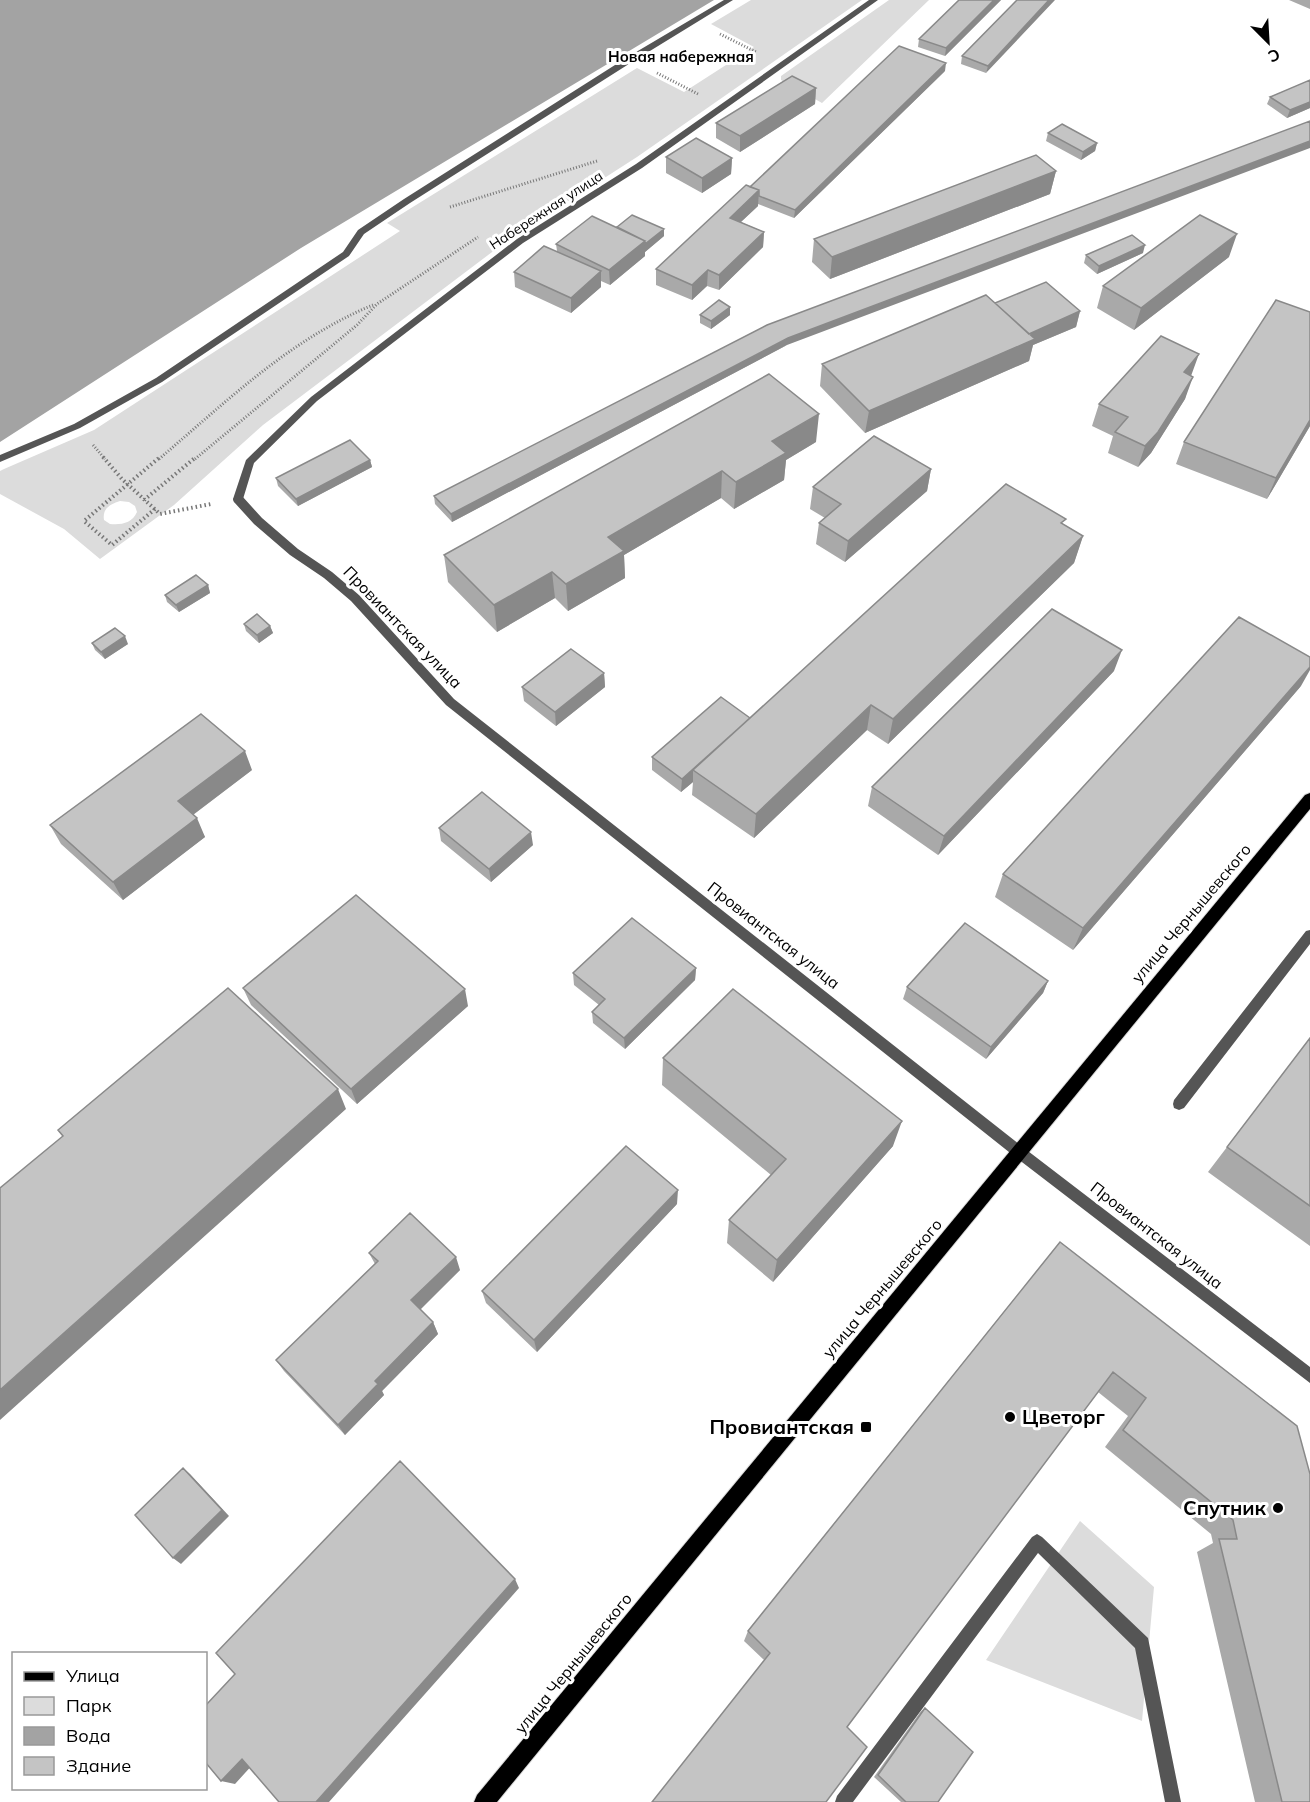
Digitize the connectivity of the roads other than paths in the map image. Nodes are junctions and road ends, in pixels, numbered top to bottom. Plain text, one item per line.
1 (729, 0) edge
2 (874, 0) edge
3 (0, 459) edge
4 (238, 499) joint
5 (1310, 799) edge
6 (1310, 935) edge
7 (1179, 1104) dead end
8 (1019, 1152) junction
9 (1310, 1376) edge
10 (484, 1802) edge
11 (843, 1802) edge
12 (1173, 1802) edge

1 - 3 street
2 - 4 street, Набережная улица
4 - 8 street, Провиантская улица
5 - 8 main road, улица Чернышевского
6 - 7 street
8 - 9 street, Провиантская улица
8 - 10 main road, улица Чернышевского
11 - 12 street

